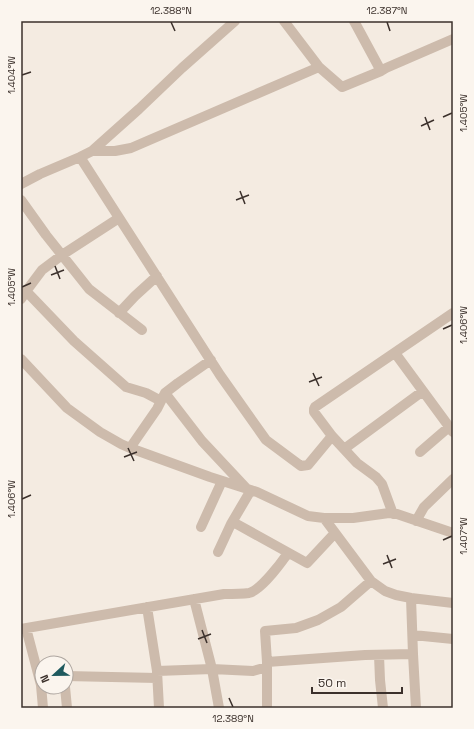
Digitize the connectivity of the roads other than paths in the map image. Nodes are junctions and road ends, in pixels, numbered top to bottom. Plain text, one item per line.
1 (235, 21) edge
2 (284, 21) edge
3 (354, 21) edge
4 (453, 39) edge
5 (319, 67) junction
6 (381, 71) junction
7 (92, 150) junction
8 (80, 157) junction
9 (21, 184) edge
10 (21, 200) edge
11 (118, 218) junction
12 (62, 255) junction
13 (157, 276) junction
14 (24, 295) edge
15 (119, 313) junction
16 (453, 313) edge
17 (142, 330) dead end
18 (395, 353) junction
19 (21, 359) edge
20 (211, 360) junction
21 (423, 390) junction
22 (163, 397) junction
23 (451, 430) edge
24 (332, 436) junction
25 (130, 448) junction
26 (344, 449) junction
27 (420, 452) dead end
28 (453, 479) edge
29 (222, 481) junction
30 (248, 489) junction
31 (393, 514) junction
32 (324, 518) junction
33 (416, 521) junction
34 (233, 522) junction
35 (201, 527) dead end
36 (335, 533) junction
37 (453, 533) edge
38 (218, 552) dead end
39 (288, 553) junction
40 (371, 581) junction
41 (410, 598) junction
42 (194, 599) junction
43 (453, 603) edge
44 (147, 607) junction
45 (23, 629) edge
46 (412, 635) junction
47 (453, 639) edge
48 (413, 654) junction
49 (379, 655) junction
50 (267, 665) junction
51 (212, 669) junction
52 (157, 674) junction
53 (74, 676) edge
54 (66, 695) edge
55 (43, 708) edge
56 (67, 708) edge
57 (159, 708) edge
58 (219, 708) edge
59 (267, 708) edge
60 (383, 708) edge
61 (416, 708) edge

1 - 7 street
2 - 5 street
3 - 6 street
4 - 6 street
5 - 6 street
5 - 7 street
7 - 8 street
8 - 9 street
8 - 11 street
10 - 12 street
11 - 12 street
11 - 13 street
12 - 14 street
12 - 15 street
13 - 15 street
13 - 20 street
14 - 22 street
15 - 17 street
16 - 18 street
18 - 21 street
18 - 24 street
19 - 25 street
20 - 22 street
20 - 24 street
21 - 23 street
21 - 26 street
22 - 25 street
22 - 30 street
23 - 27 street
24 - 26 street
25 - 29 street
26 - 31 street
28 - 33 street
29 - 30 street
29 - 35 street
30 - 32 street
30 - 34 street
31 - 32 street
31 - 33 street
32 - 36 street
33 - 37 street
34 - 38 street
34 - 39 street
36 - 39 street
36 - 40 street
39 - 42 street
40 - 41 street
40 - 50 street
41 - 43 street
41 - 46 street
42 - 44 street
42 - 51 street
44 - 45 street
44 - 52 street
45 - 55 street
46 - 47 street
46 - 48 street
48 - 49 street
48 - 61 street
49 - 50 street
49 - 60 street
50 - 51 street
50 - 59 street
51 - 52 street
51 - 58 street
52 - 53 street
52 - 57 street
54 - 56 street

